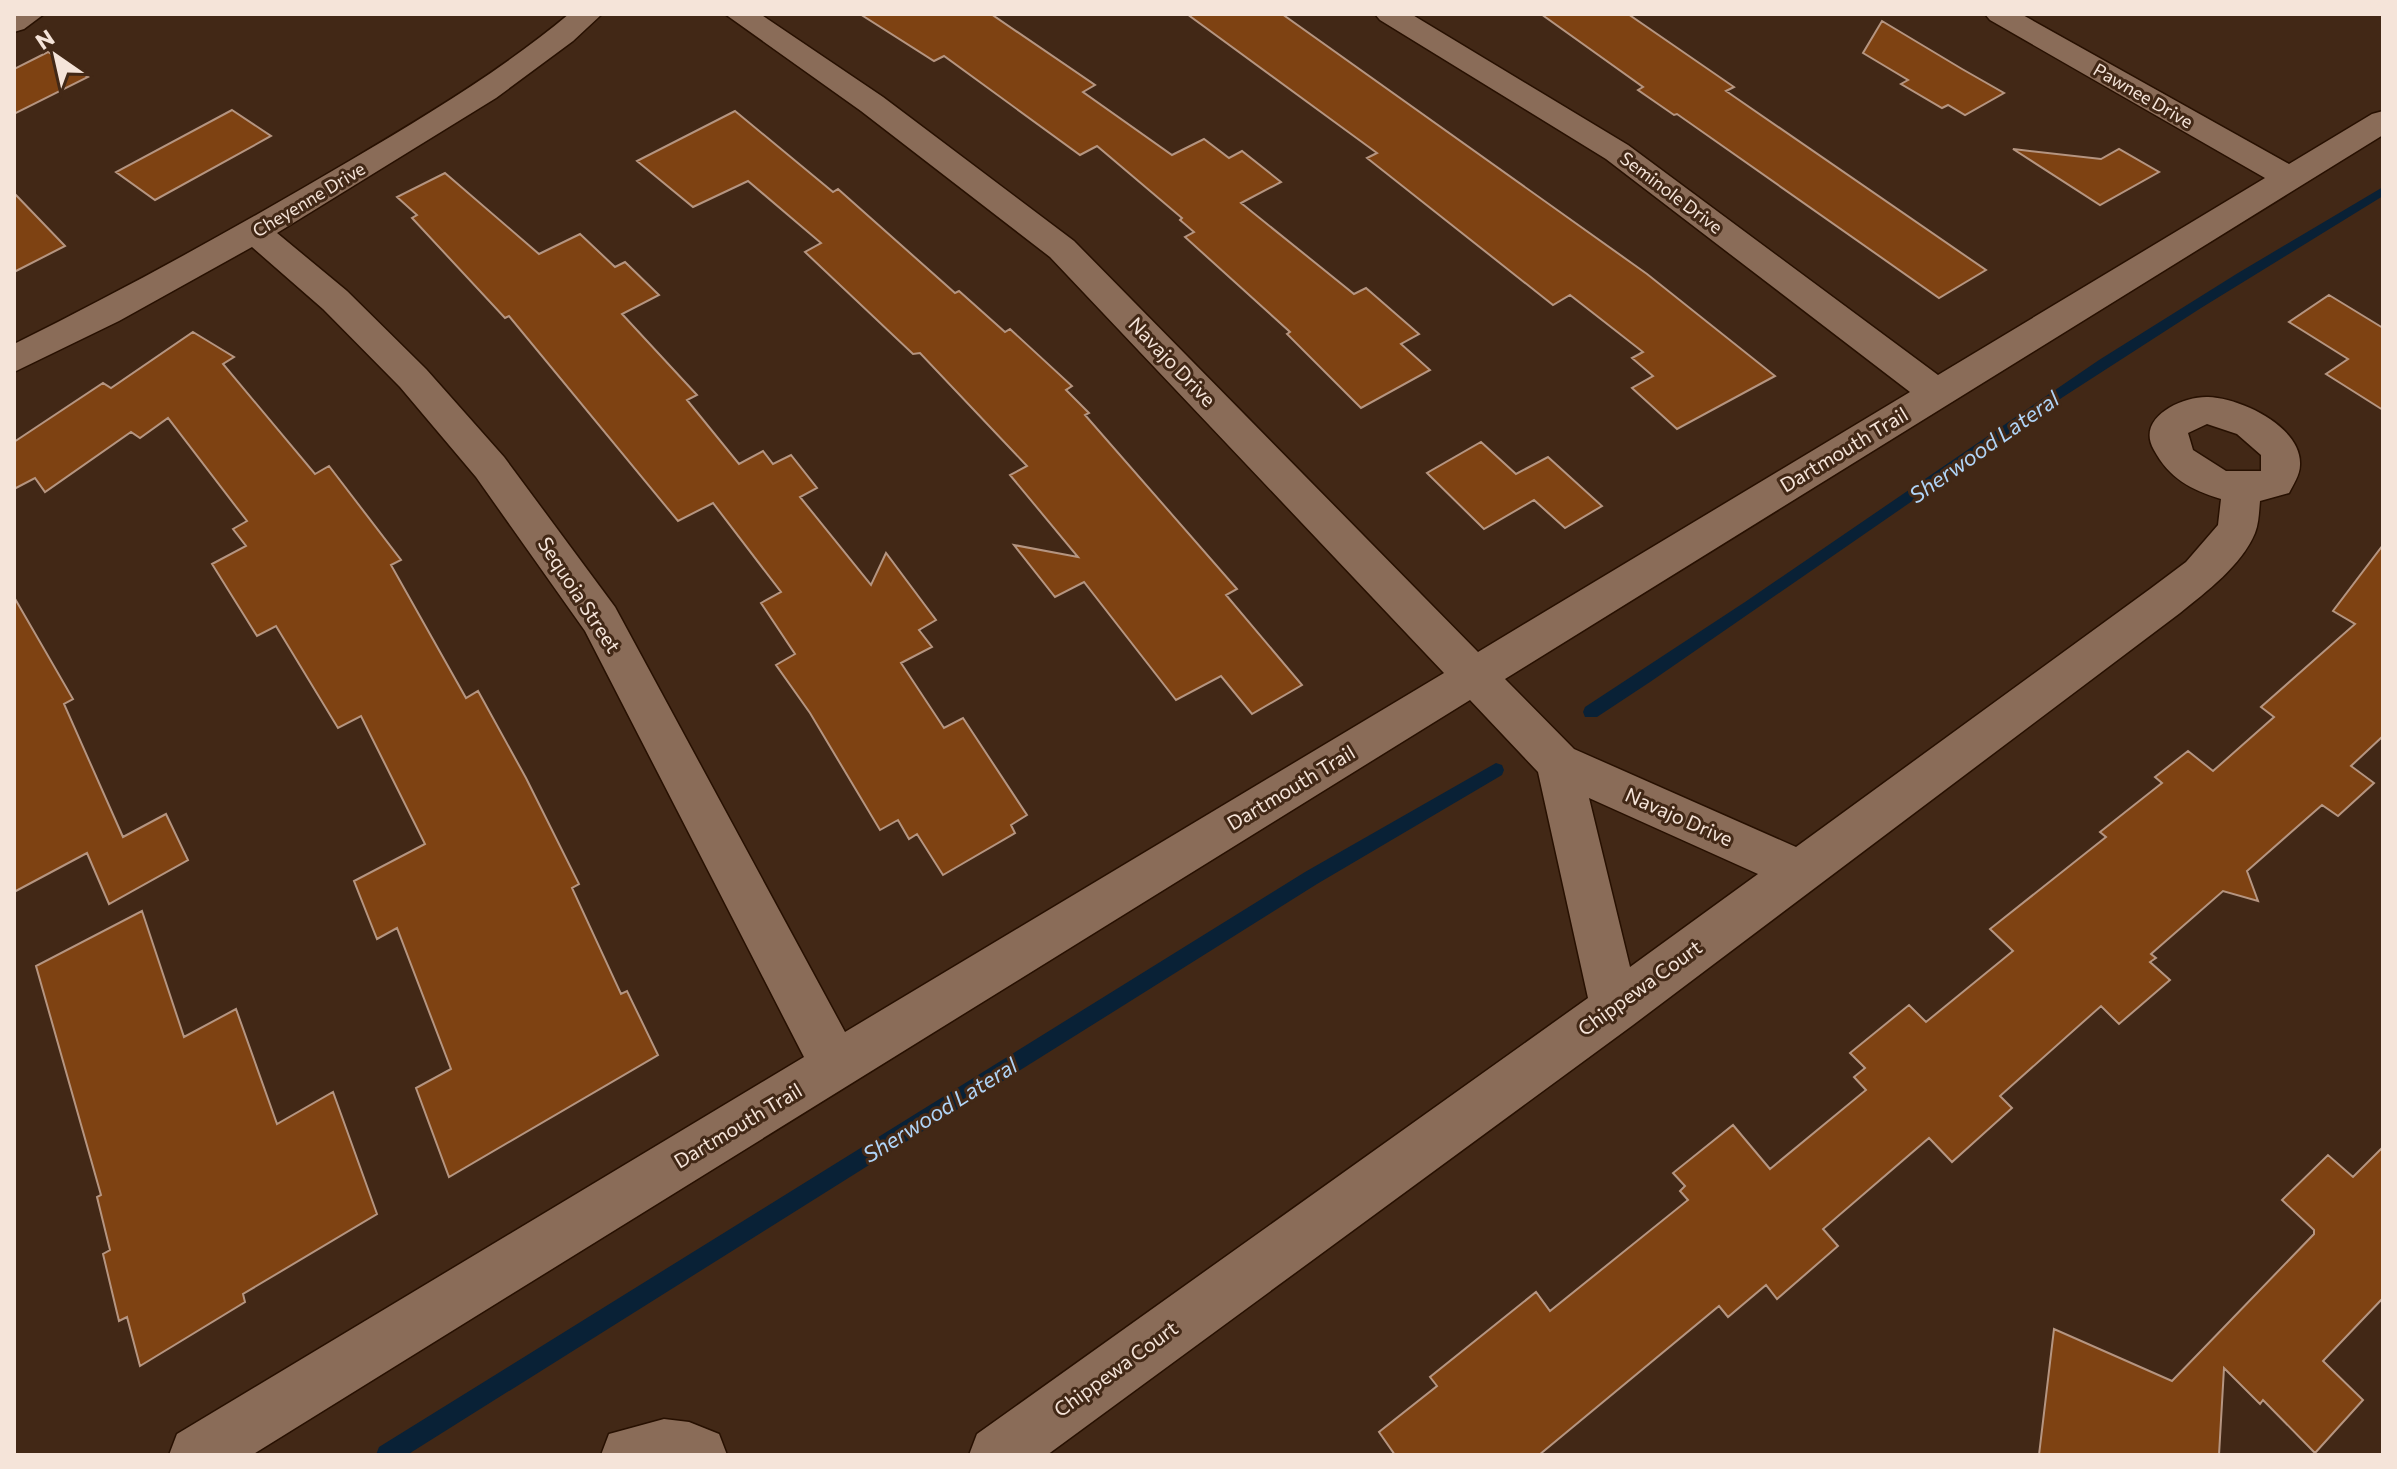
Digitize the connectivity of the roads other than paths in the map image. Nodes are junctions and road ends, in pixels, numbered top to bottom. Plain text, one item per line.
1 (29, 14) edge
2 (587, 14) edge
3 (740, 14) edge
4 (1390, 14) edge
5 (2000, 14) edge
6 (14, 23) edge
7 (2383, 121) edge
8 (2287, 177) junction
9 (256, 233) junction
10 (14, 359) edge
11 (1937, 393) junction
12 (2242, 490) dead end
13 (1475, 675) junction
14 (1558, 763) junction
15 (1801, 871) junction
16 (1615, 1008) junction
17 (836, 1066) junction
18 (198, 1455) edge
19 (630, 1455) edge
20 (698, 1455) edge
21 (998, 1455) edge

1 - 6 street
2 - 9 street, Cheyenne Drive
3 - 13 street, Navajo Drive
4 - 11 street, Seminole Drive
5 - 8 street, Pawnee Drive
7 - 8 street, Dartmouth Trail
8 - 11 street, Dartmouth Trail
9 - 10 street, Cheyenne Drive
9 - 17 street, Sequoia Street
11 - 13 street, Dartmouth Trail
12 - 15 street, Chippewa Court
13 - 14 street, Navajo Drive
13 - 17 street, Dartmouth Trail
14 - 15 street, Navajo Drive
14 - 16 street
15 - 16 street, Chippewa Court
16 - 21 street, Chippewa Court
17 - 18 street, Dartmouth Trail
19 - 20 street

